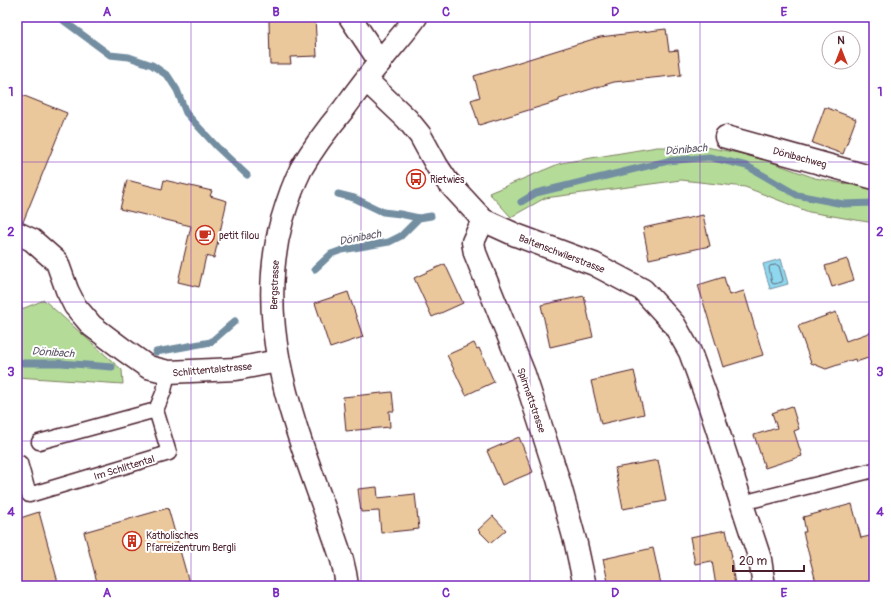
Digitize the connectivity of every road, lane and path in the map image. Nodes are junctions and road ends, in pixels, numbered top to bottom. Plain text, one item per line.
1 (350, 17) edge
2 (416, 17) edge
3 (380, 62) junction
4 (366, 80) junction
5 (726, 137) dead end
6 (874, 178) edge
7 (483, 220) junction
8 (17, 233) edge
9 (278, 362) junction
10 (168, 372) junction
11 (156, 410) junction
12 (39, 442) dead end
13 (20, 463) dead end
14 (874, 470) edge
15 (742, 503) junction
16 (347, 586) edge
17 (585, 586) edge
18 (764, 586) edge

1 - 3 street
2 - 3 street, Bergstrasse
3 - 4 street, Bergstrasse
4 - 7 street, Baltenschwilerstrasse
4 - 9 street, Bergstrasse
5 - 6 street, Dönibachweg
7 - 15 street, Baltenschwilerstrasse
7 - 17 street, Spirmattstrasse
8 - 10 street, Schlittentalstrasse
9 - 10 street, Schlittentalstrasse
9 - 16 street, Bergstrasse
10 - 11 lane
11 - 12 lane
11 - 13 lane, Im Schlittental
14 - 15 lane
15 - 18 street, Baltenschwilerstrasse

